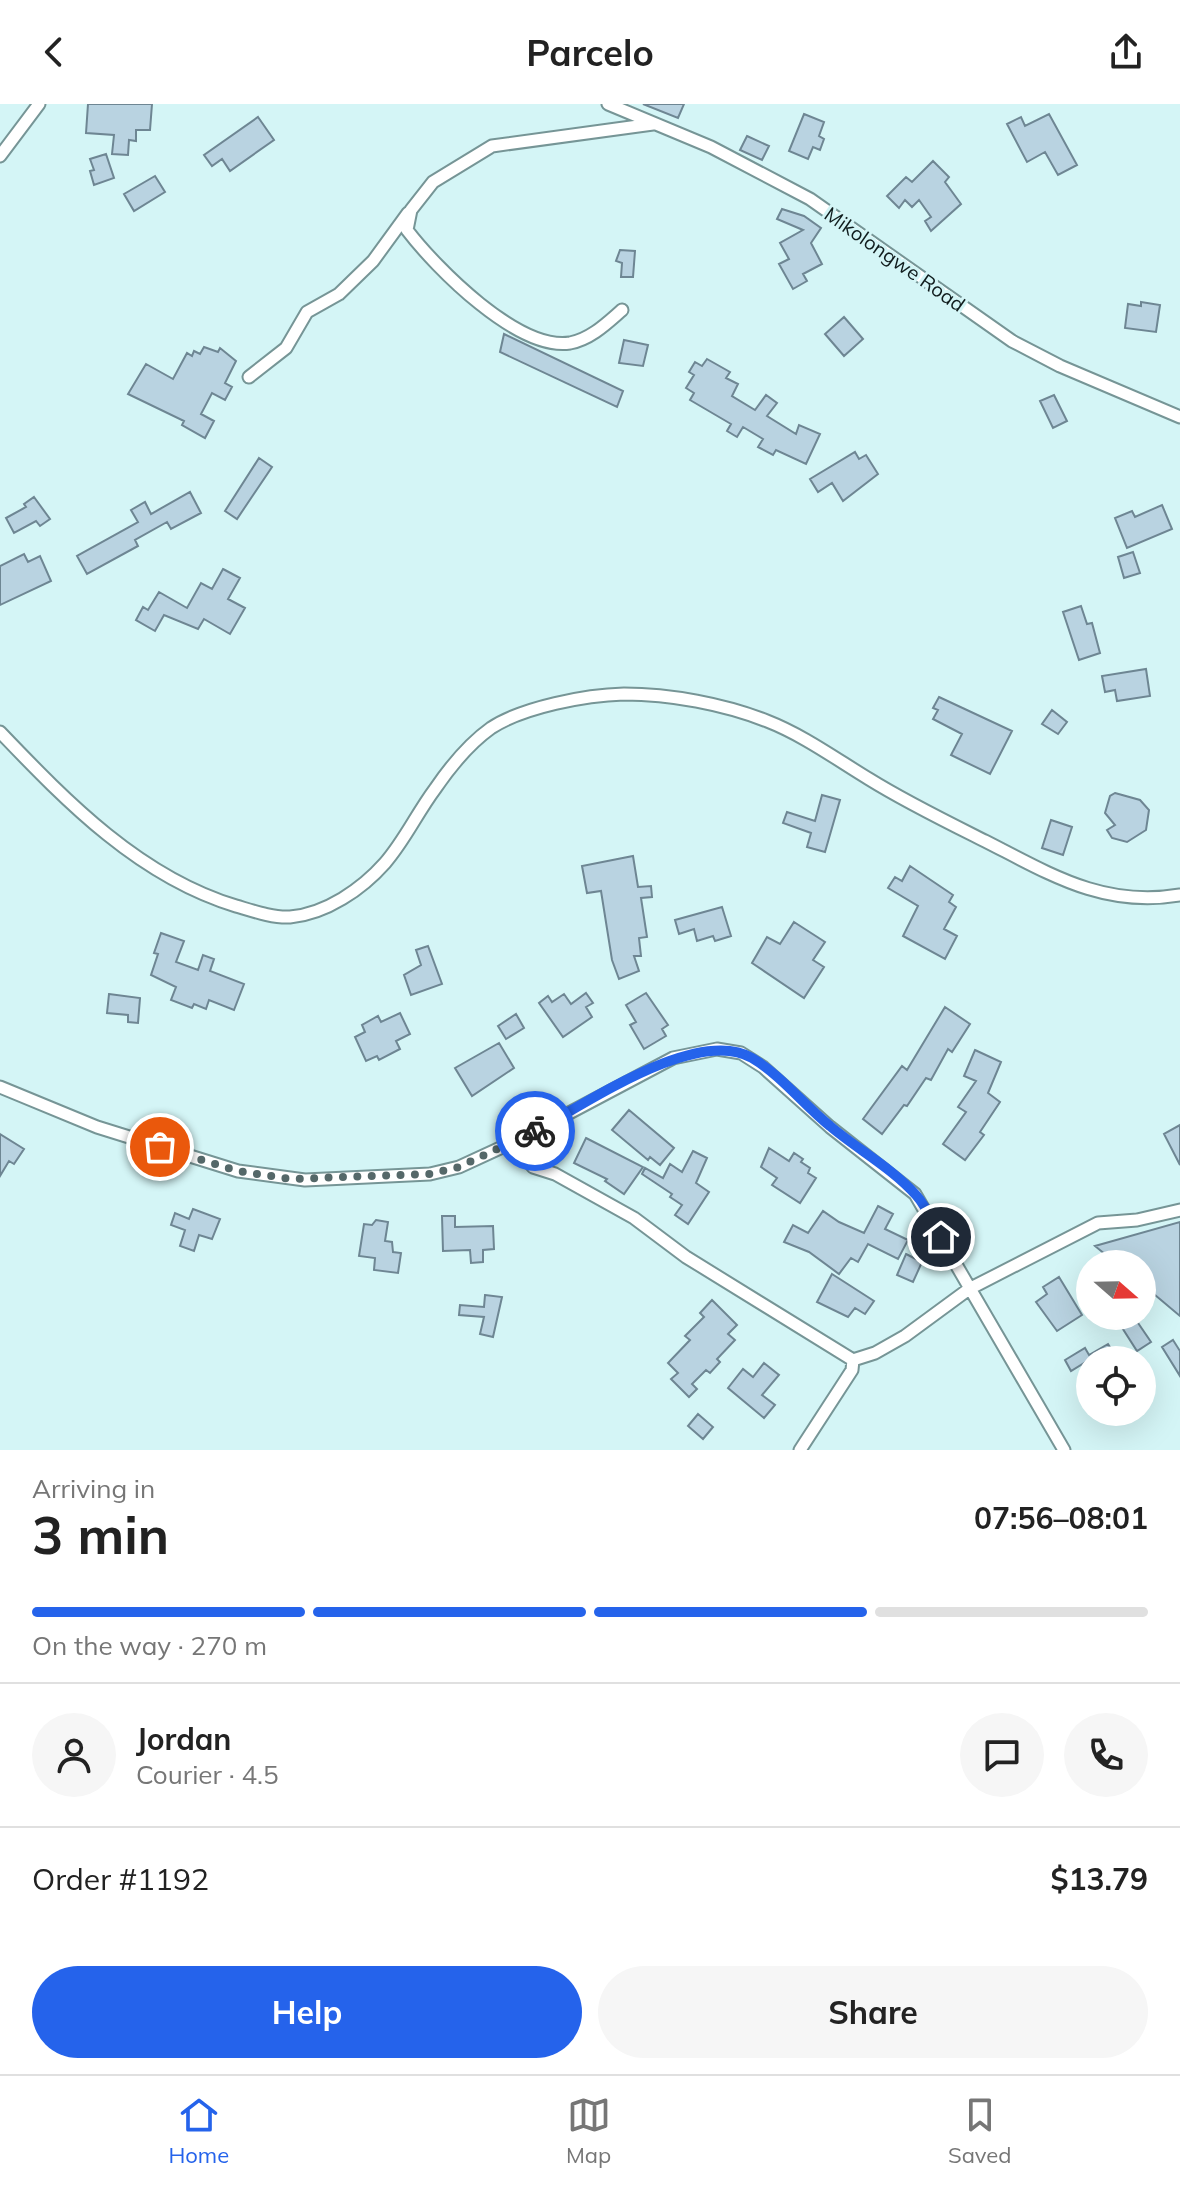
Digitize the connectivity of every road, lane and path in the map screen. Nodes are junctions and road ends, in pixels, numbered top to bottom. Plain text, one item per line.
1 (39, 104) edge
2 (608, 104) edge
3 (656, 123) junction
4 (0, 156) edge
5 (411, 210) junction
6 (622, 310) dead end
7 (249, 377) dead end
8 (1180, 417) edge
9 (0, 732) edge
10 (1180, 895) edge
11 (0, 1087) edge
12 (522, 1138) junction
13 (1180, 1210) edge
14 (969, 1289) junction
15 (853, 1360) junction
16 (800, 1450) edge
17 (1064, 1450) edge

1 - 4 street
2 - 3 street, Mikolongwe Road
3 - 5 street
3 - 8 street, Mikolongwe Road
5 - 6 street
5 - 7 street
9 - 10 street
11 - 12 street
12 - 14 street
12 - 15 street
13 - 14 street
14 - 15 street
14 - 17 street
15 - 16 street

